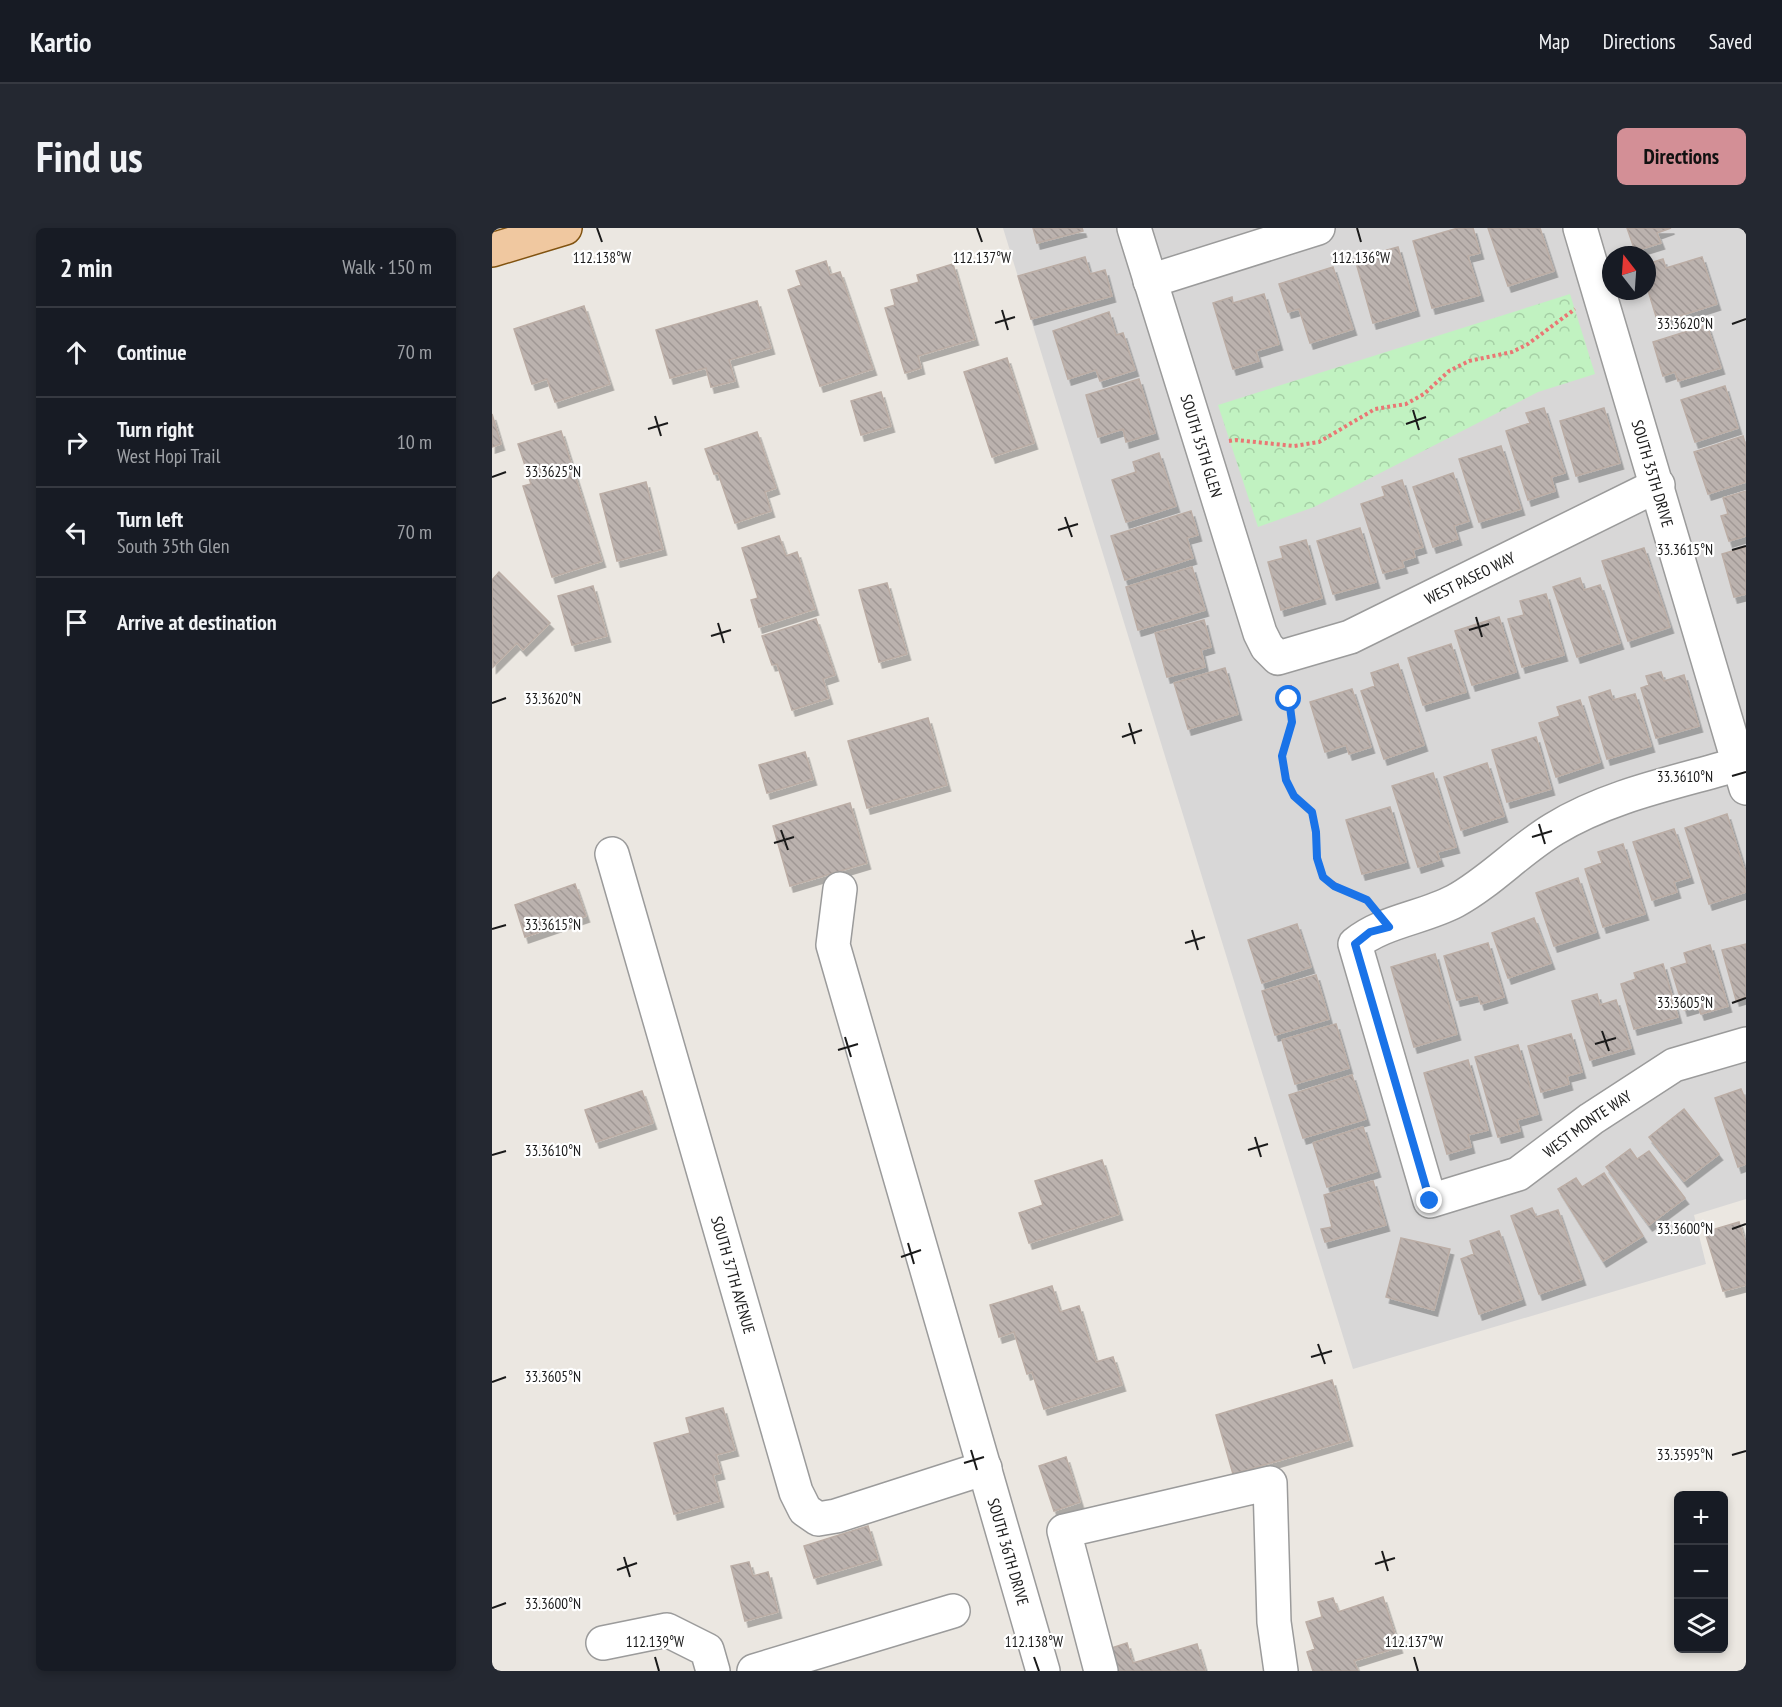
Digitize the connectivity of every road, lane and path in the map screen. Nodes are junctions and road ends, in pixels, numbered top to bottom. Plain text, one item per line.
1 (565, 228) edge
2 (1134, 228) edge
3 (1318, 228) edge
4 (1580, 228) edge
5 (492, 250) edge
6 (1150, 281) junction
7 (1602, 299) joint
8 (1602, 300) edge
9 (1202, 448) junction
10 (1658, 485) junction
11 (1284, 656) junction
12 (1743, 776) edge
13 (612, 854) dead end
14 (840, 889) dead end
15 (1389, 927) junction
16 (1746, 1044) edge
17 (985, 1468) junction
18 (953, 1611) dead end
19 (603, 1643) dead end
20 (713, 1671) edge
21 (754, 1671) edge
22 (1043, 1671) edge
23 (1101, 1671) edge
24 (1281, 1671) edge

1 - 5 main road
2 - 6 street, SOUTH 35TH GLEN
3 - 6 street
4 - 7 street, SOUTH 35TH DRIVE
6 - 9 street, SOUTH 35TH GLEN
7 - 9 path
8 - 10 street, SOUTH 35TH DRIVE
9 - 11 street, SOUTH 35TH GLEN
10 - 11 street, WEST PASEO WAY
10 - 12 street, SOUTH 35TH DRIVE
11 - 15 path
12 - 15 street
13 - 17 street, SOUTH 37TH AVENUE
14 - 17 street, SOUTH 36TH DRIVE
15 - 16 street, WEST MONTE WAY
17 - 22 street, SOUTH 36TH DRIVE
18 - 21 street
19 - 20 street
23 - 24 street

